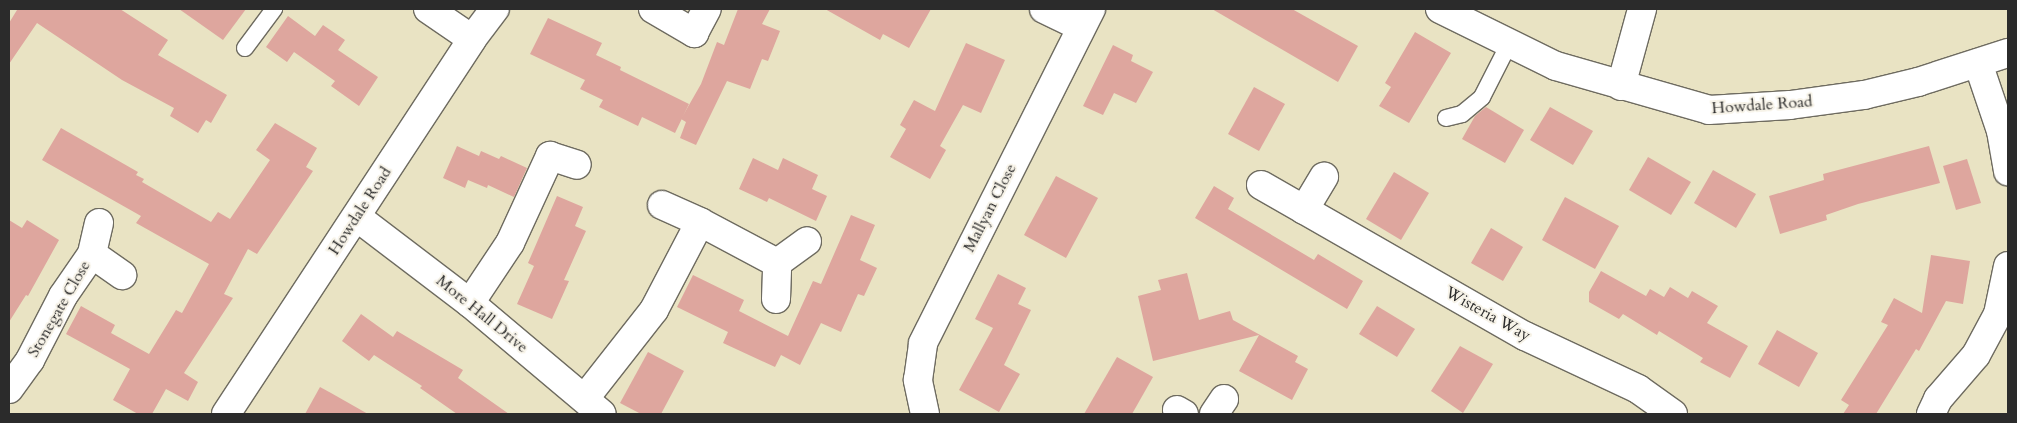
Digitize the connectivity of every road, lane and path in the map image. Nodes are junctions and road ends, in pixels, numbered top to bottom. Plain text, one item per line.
1 (274, 9) edge
2 (428, 9) edge
3 (495, 9) edge
4 (653, 9) edge
5 (707, 9) edge
6 (1044, 9) edge
7 (1440, 9) edge
8 (1642, 9) edge
9 (1086, 18) edge
10 (472, 39) junction
11 (1509, 44) junction
12 (246, 48) dead end
13 (2008, 54) edge
14 (1978, 62) junction
15 (1620, 86) junction
16 (1446, 118) dead end
17 (577, 165) dead end
18 (2008, 171) edge
19 (1324, 177) dead end
20 (1261, 185) dead end
21 (662, 205) dead end
22 (1304, 210) junction
23 (358, 217) junction
24 (700, 222) junction
25 (99, 223) dead end
26 (806, 241) dead end
27 (92, 254) junction
28 (777, 263) junction
29 (2008, 266) edge
30 (122, 274) dead end
31 (776, 299) dead end
32 (470, 302) junction
33 (9, 389) edge
34 (594, 406) edge
35 (226, 414) edge
36 (925, 414) edge
37 (1673, 414) edge
38 (1931, 414) edge

1 - 12 lane
2 - 10 street
3 - 10 street, Howdale Road
4 - 5 street
6 - 9 street
7 - 11 street, Howdale Road
8 - 15 street
9 - 36 street, Mallyan Close
10 - 23 street, Howdale Road
11 - 15 street, Howdale Road
11 - 16 lane
13 - 14 street, Howdale Road
14 - 15 street, Howdale Road
14 - 18 street
17 - 32 street
19 - 22 street
20 - 22 street, Wisteria Way
21 - 24 street
22 - 37 street, Wisteria Way
23 - 32 street, More Hall Drive
23 - 35 street, Howdale Road
24 - 28 street
24 - 34 street
25 - 27 street, Stonegate Close
26 - 28 street
27 - 30 street, Stonegate Close
27 - 33 street, Stonegate Close
28 - 31 street
29 - 38 street
32 - 34 street, More Hall Drive

